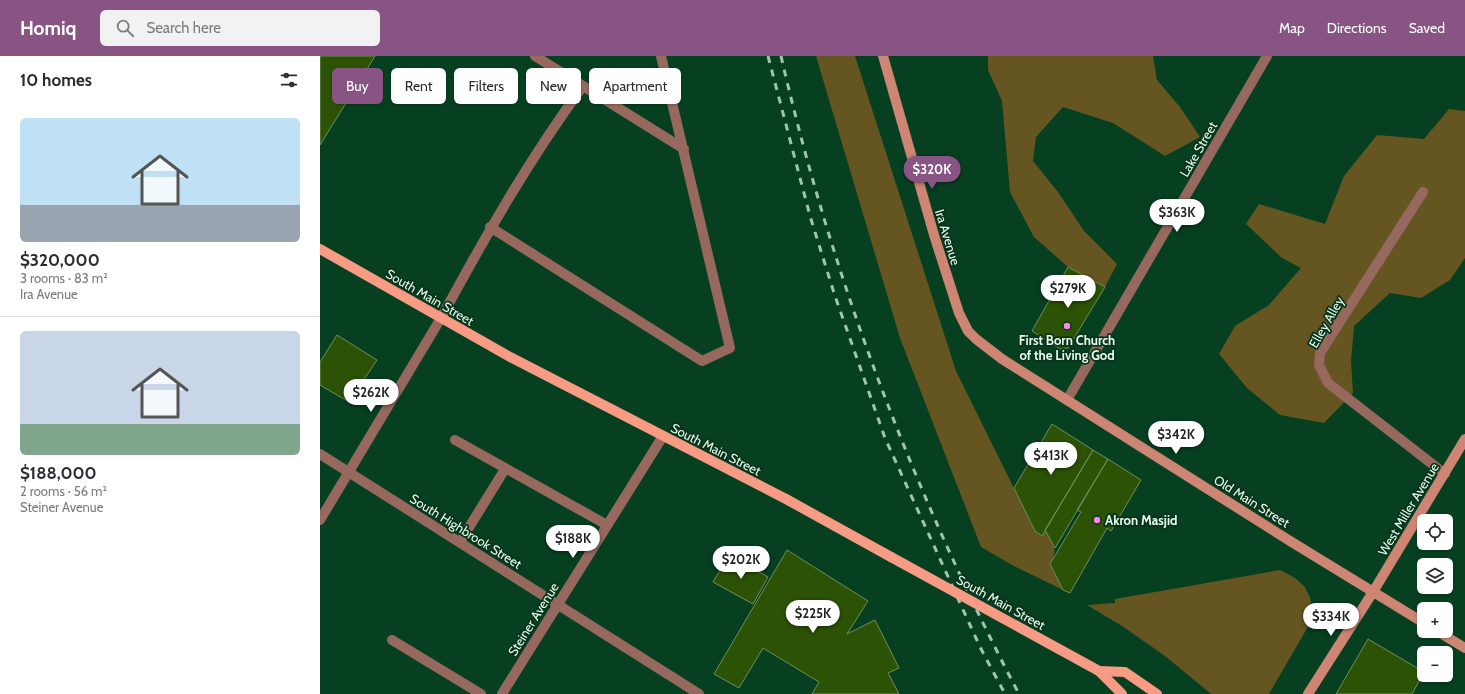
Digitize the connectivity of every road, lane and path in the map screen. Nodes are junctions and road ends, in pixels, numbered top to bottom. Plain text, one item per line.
1 (535, 56) edge
2 (661, 56) edge
3 (883, 56) edge
4 (1267, 56) edge
5 (583, 86) junction
6 (684, 149) junction
7 (1423, 192) dead end
8 (490, 227) junction
9 (320, 249) edge
10 (441, 318) junction
11 (968, 331) joint
12 (1067, 400) junction
13 (663, 436) junction
14 (1465, 439) edge
15 (455, 440) dead end
16 (320, 454) edge
17 (505, 469) junction
18 (349, 473) junction
19 (1445, 474) junction
20 (320, 520) edge
21 (607, 525) junction
22 (460, 542) junction
23 (1374, 592) junction
24 (557, 604) junction
25 (1417, 619) edge
26 (1449, 638) edge
27 (392, 640) dead end
28 (1465, 648) edge
29 (1099, 671) junction
30 (481, 694) edge
31 (502, 694) edge
32 (699, 694) edge
33 (1122, 694) edge
34 (1157, 694) edge
35 (1308, 694) edge

1 - 5 street
2 - 6 street
3 - 11 main road, Ira Avenue
4 - 12 street, Lake Street
5 - 6 street
5 - 8 street
6 - 8 street
7 - 19 street, Elley Alley
8 - 10 street
9 - 10 main road, South Main Street
10 - 13 main road, South Main Street
10 - 18 street
11 - 12 main road, Old Main Street
12 - 23 main road, Old Main Street
13 - 21 street, Steiner Avenue
13 - 29 main road, South Main Street, bridge
14 - 19 main road, West Miller Avenue
15 - 17 street
16 - 18 street, South Highbrook Street
17 - 21 street
17 - 22 street
18 - 20 street
18 - 22 street, South Highbrook Street
19 - 23 main road, West Miller Avenue
21 - 24 street, Steiner Avenue
22 - 24 street, South Highbrook Street
23 - 25 main road, Old Main Street
23 - 35 main road, West Miller Avenue
24 - 31 street, Steiner Avenue
24 - 32 street, South Highbrook Street
26 - 28 main road
27 - 30 street
29 - 33 main road, South Main Street
29 - 34 main road, South Main Street

